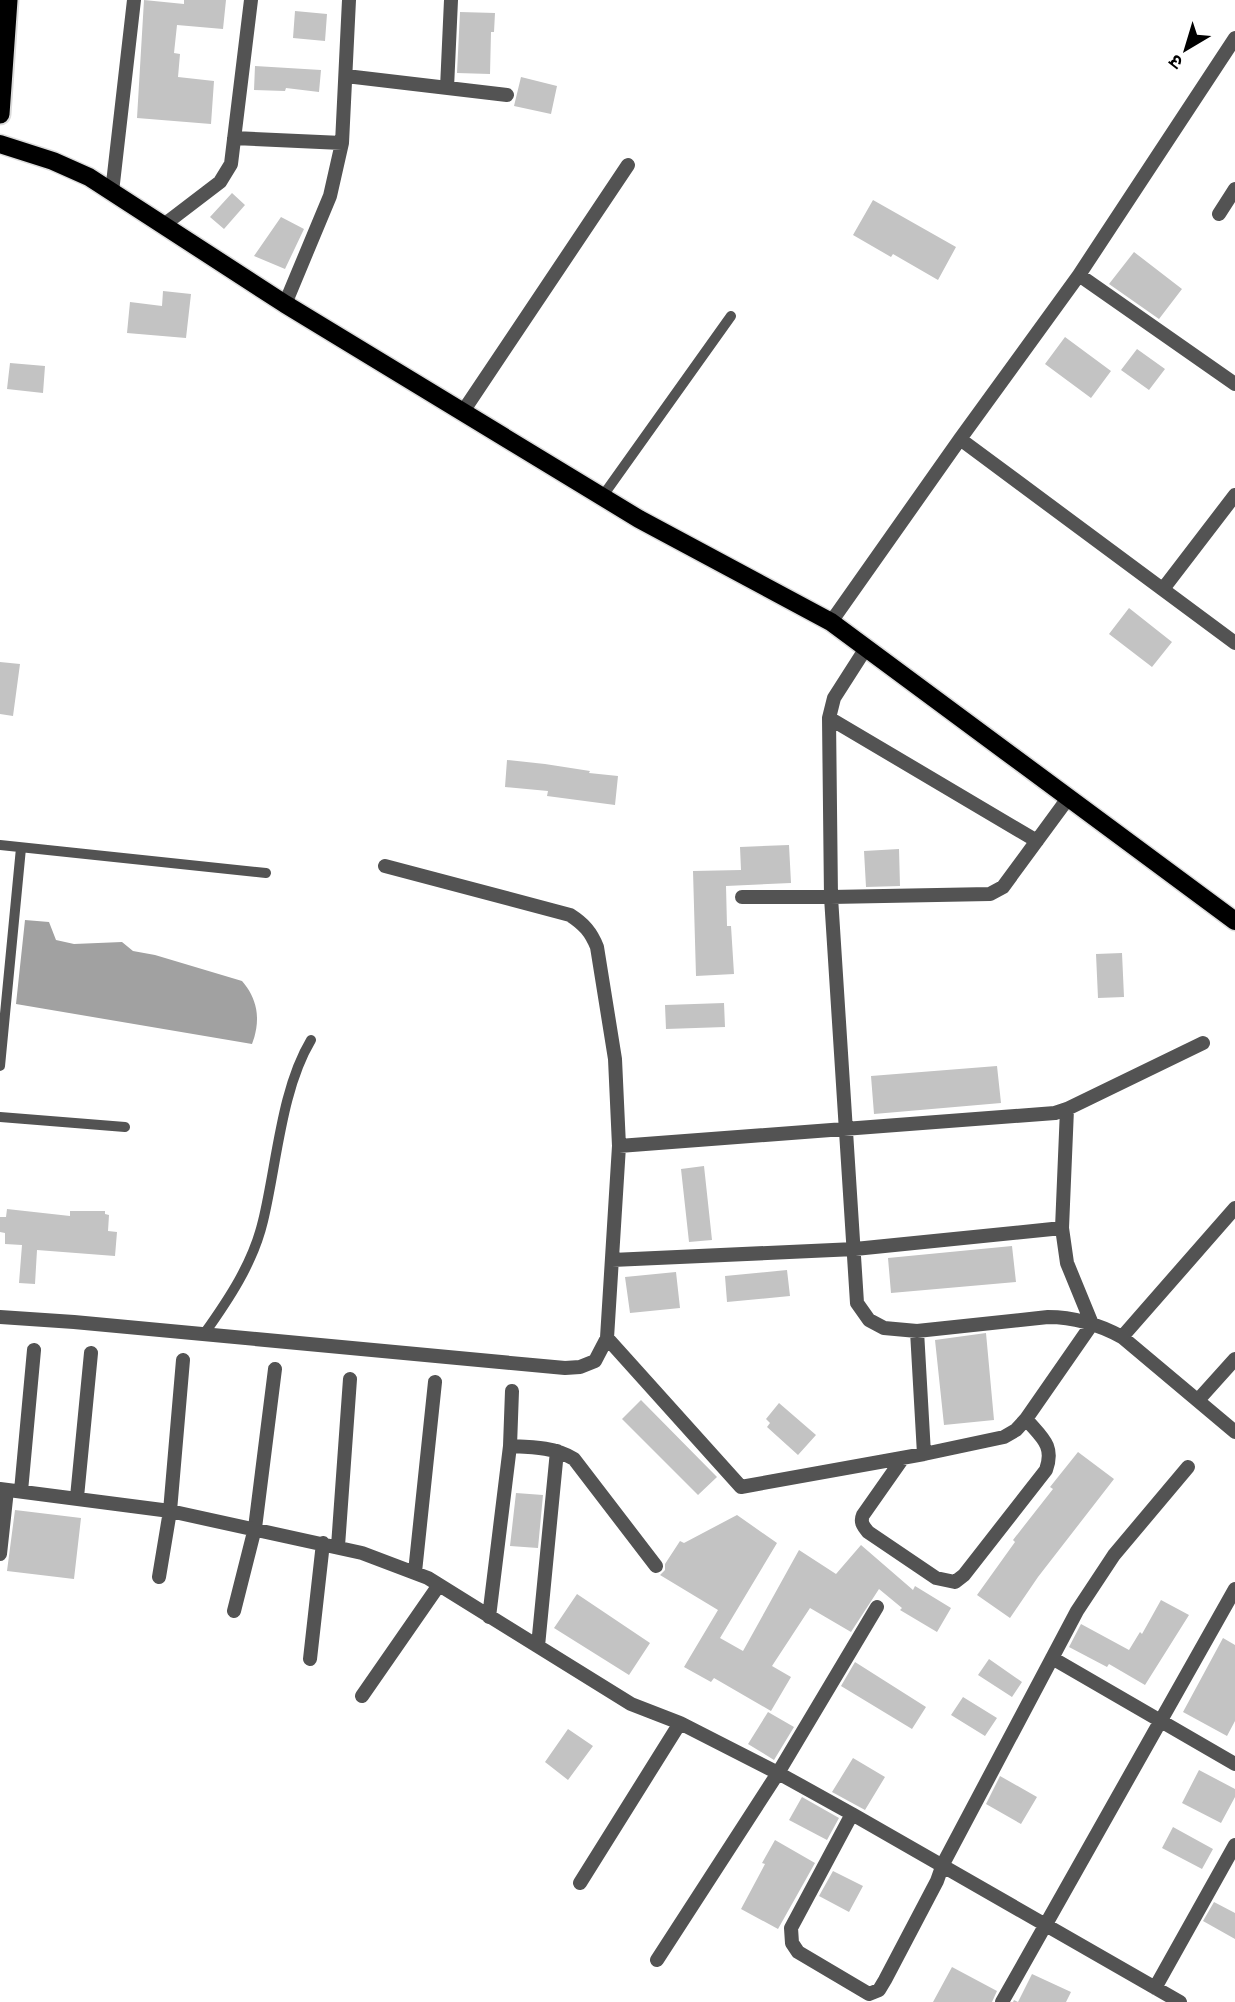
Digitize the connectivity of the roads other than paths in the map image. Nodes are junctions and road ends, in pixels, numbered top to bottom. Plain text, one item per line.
1 (8, 0) edge
2 (134, 0) edge
3 (251, 0) edge
4 (349, 0) edge
5 (450, 0) edge
6 (1235, 38) edge
7 (346, 76) junction
8 (447, 88) junction
9 (508, 95) dead end
10 (0, 114) edge
11 (234, 138) junction
12 (342, 143) junction
13 (0, 144) edge
14 (628, 165) dead end
15 (1235, 189) edge
16 (112, 192) junction
17 (1219, 214) dead end
18 (165, 224) junction
19 (1079, 275) junction
20 (285, 304) junction
21 (731, 316) dead end
22 (1235, 384) edge
23 (462, 413) junction
24 (960, 439) junction
25 (1235, 495) edge
26 (602, 497) junction
27 (1163, 589) junction
28 (831, 622) junction
29 (1235, 643) edge
30 (866, 648) junction
31 (829, 718) junction
32 (1065, 802) junction
33 (1037, 841) junction
34 (0, 845) edge
35 (20, 848) junction
36 (385, 866) dead end
37 (266, 873) dead end
38 (742, 897) dead end
39 (831, 898) junction
40 (1235, 921) edge
41 (311, 1040) dead end
42 (1203, 1043) dead end
43 (0, 1066) edge
44 (1067, 1109) junction
45 (0, 1117) edge
46 (125, 1127) dead end
47 (847, 1130) junction
48 (619, 1146) junction
49 (1235, 1208) edge
50 (1229, 1226) edge
51 (1062, 1228) junction
52 (855, 1249) junction
53 (612, 1260) junction
54 (0, 1317) edge
55 (1092, 1324) junction
56 (918, 1331) junction
57 (204, 1334) junction
58 (1122, 1337) junction
59 (607, 1338) junction
60 (34, 1350) dead end
61 (91, 1353) dead end
62 (1235, 1359) edge
63 (183, 1360) dead end
64 (275, 1369) dead end
65 (350, 1379) dead end
66 (435, 1382) dead end
67 (512, 1391) dead end
68 (1199, 1399) junction
69 (1026, 1419) junction
70 (1235, 1432) edge
71 (510, 1446) junction
72 (557, 1451) junction
73 (924, 1454) junction
74 (903, 1458) junction
75 (1188, 1468) dead end
76 (9, 1490) edge
77 (77, 1497) junction
78 (170, 1511) junction
79 (256, 1528) junction
80 (323, 1543) junction
81 (338, 1546) junction
82 (0, 1554) edge
83 (656, 1566) dead end
84 (415, 1572) junction
85 (159, 1577) dead end
86 (439, 1585) junction
87 (1235, 1589) edge
88 (877, 1606) dead end
89 (234, 1611) dead end
90 (489, 1617) junction
91 (538, 1646) junction
92 (1052, 1658) junction
93 (310, 1659) dead end
94 (362, 1696) dead end
95 (1160, 1721) junction
96 (680, 1723) junction
97 (1235, 1764) edge
98 (778, 1773) junction
99 (852, 1814) junction
100 (1235, 1845) edge
101 (943, 1864) junction
102 (580, 1884) dead end
103 (1045, 1924) junction
104 (657, 1960) dead end
105 (1155, 1988) junction
106 (1002, 2002) edge
107 (1180, 2002) edge

1 - 10 highway
2 - 16 street
3 - 11 street
4 - 7 street
5 - 8 street
6 - 19 street
7 - 8 street
7 - 12 street
8 - 9 street
11 - 12 street
11 - 18 street
12 - 20 street
13 - 16 main road
14 - 23 street
15 - 17 street
16 - 18 main road
18 - 20 main road
19 - 22 street
19 - 24 street
20 - 23 main road
21 - 26 lane
23 - 26 main road
24 - 27 street
24 - 28 street
25 - 27 street
26 - 28 main road
27 - 29 street
28 - 30 main road
30 - 31 street
30 - 32 main road
31 - 33 street
31 - 39 street
32 - 33 street
32 - 40 main road
33 - 39 street
34 - 35 lane
35 - 37 lane
35 - 43 lane
36 - 48 street
38 - 39 street
39 - 47 street
41 - 57 lane
42 - 44 street
44 - 47 street
44 - 51 street
45 - 46 lane
47 - 48 street
47 - 52 street
48 - 53 street
49 - 50 street
50 - 58 street
51 - 52 street
51 - 55 street
52 - 53 street
52 - 56 street
53 - 59 street
54 - 57 street
55 - 56 street
55 - 58 street
55 - 69 street
56 - 73 street
57 - 59 street
58 - 68 street
59 - 74 street
60 - 76 street
61 - 77 street
62 - 68 street
63 - 78 street
64 - 79 street
65 - 81 street
66 - 84 street
67 - 71 street
68 - 70 street
69 - 73 street
69 - 74 street
71 - 72 street
71 - 90 street
72 - 83 street
72 - 91 street
73 - 74 street
75 - 92 street
76 - 77 street
76 - 82 street
77 - 78 street
78 - 79 street
78 - 85 street
79 - 80 street
79 - 89 street
80 - 81 street
80 - 93 street
81 - 84 street
84 - 86 street
86 - 90 street
86 - 94 street
87 - 95 street
88 - 98 street
90 - 91 street
91 - 96 street
92 - 95 street
92 - 101 street
95 - 97 street
95 - 103 street
96 - 98 street
96 - 102 street
98 - 99 street
98 - 104 street
99 - 101 street
99 - 101 street
100 - 105 street
101 - 103 street
103 - 105 street
103 - 106 street
105 - 107 street

